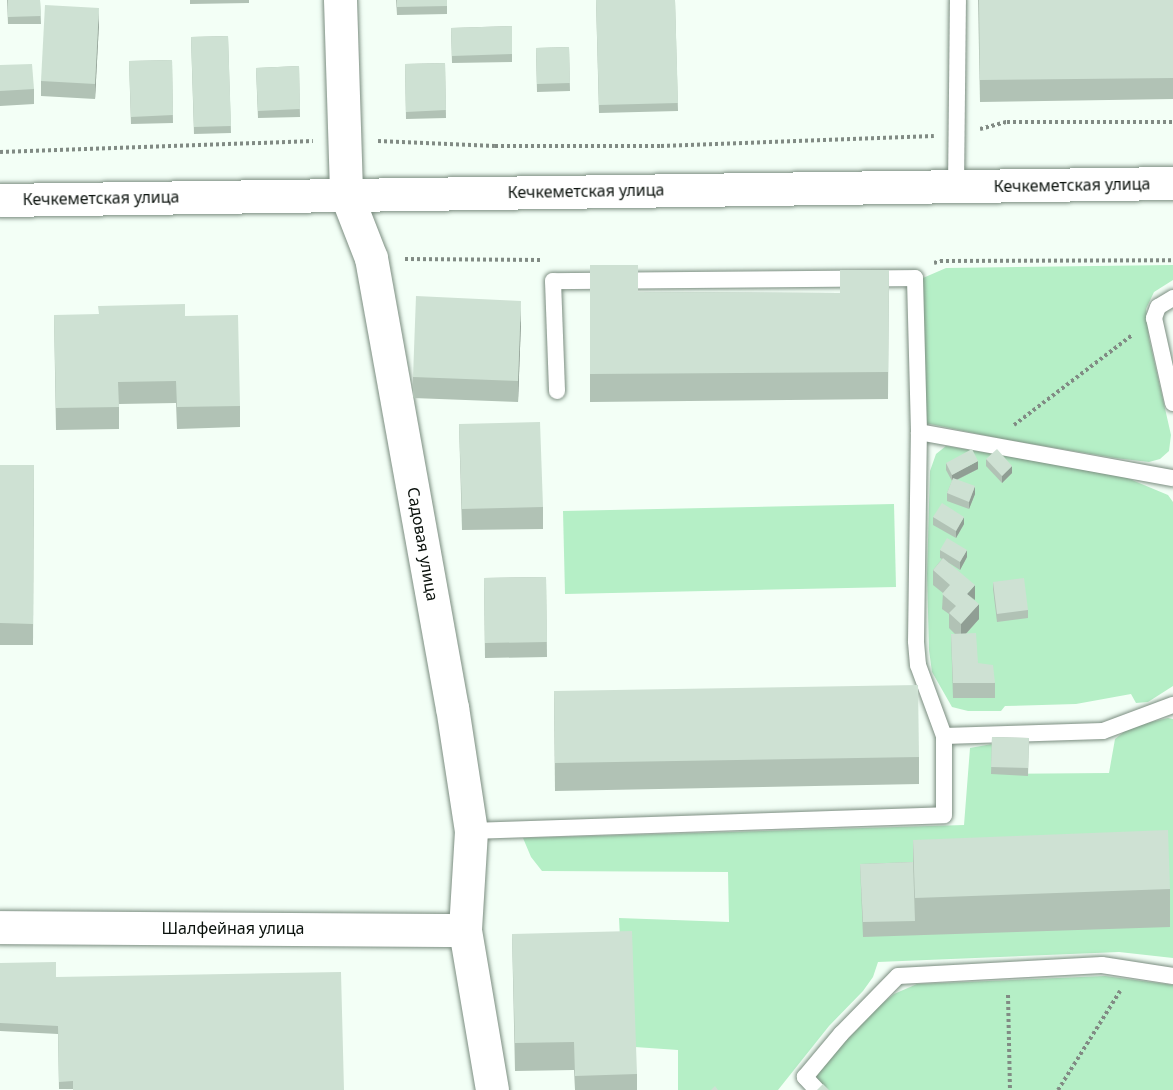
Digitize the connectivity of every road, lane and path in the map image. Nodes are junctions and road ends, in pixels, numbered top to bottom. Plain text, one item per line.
1 (340, 0) edge
2 (958, 0) edge
3 (1173, 122) edge
4 (959, 134) junction
5 (344, 139) junction
6 (0, 152) edge
7 (1173, 183) edge
8 (956, 187) junction
9 (346, 194) junction
10 (0, 200) edge
11 (371, 258) junction
12 (1173, 260) edge
13 (915, 278) junction
14 (553, 280) junction
15 (1173, 298) edge
16 (1154, 318) junction
17 (557, 391) dead end
18 (1173, 403) edge
19 (919, 432) junction
20 (987, 445) junction
21 (1173, 478) edge
22 (1173, 705) edge
23 (945, 736) junction
24 (471, 831) junction
25 (0, 927) edge
26 (465, 930) junction
27 (1007, 968) junction
28 (1134, 969) junction
29 (1173, 976) edge
30 (492, 1090) edge
31 (817, 1090) edge
32 (1010, 1090) edge
33 (1058, 1090) edge

1 - 5 street, Садовая улица
2 - 4 lane
3 - 4 path
4 - 5 path
4 - 8 lane
5 - 6 path
5 - 9 street, Садовая улица
7 - 8 street, Кечкеметская улица
8 - 9 street, Кечкеметская улица
9 - 10 street, Кечкеметская улица
9 - 11 street, Садовая улица
11 - 14 path
11 - 24 street, Садовая улица
12 - 13 path
13 - 14 lane
13 - 19 lane
14 - 17 lane
15 - 16 lane
16 - 18 lane
16 - 20 path
19 - 20 lane
19 - 23 lane
20 - 21 lane
22 - 23 lane
23 - 24 lane
24 - 26 street, Садовая улица
25 - 26 street, Шалфейная улица
26 - 30 street, Садовая улица
27 - 28 lane
27 - 31 lane
27 - 32 path
28 - 29 lane
28 - 33 path

